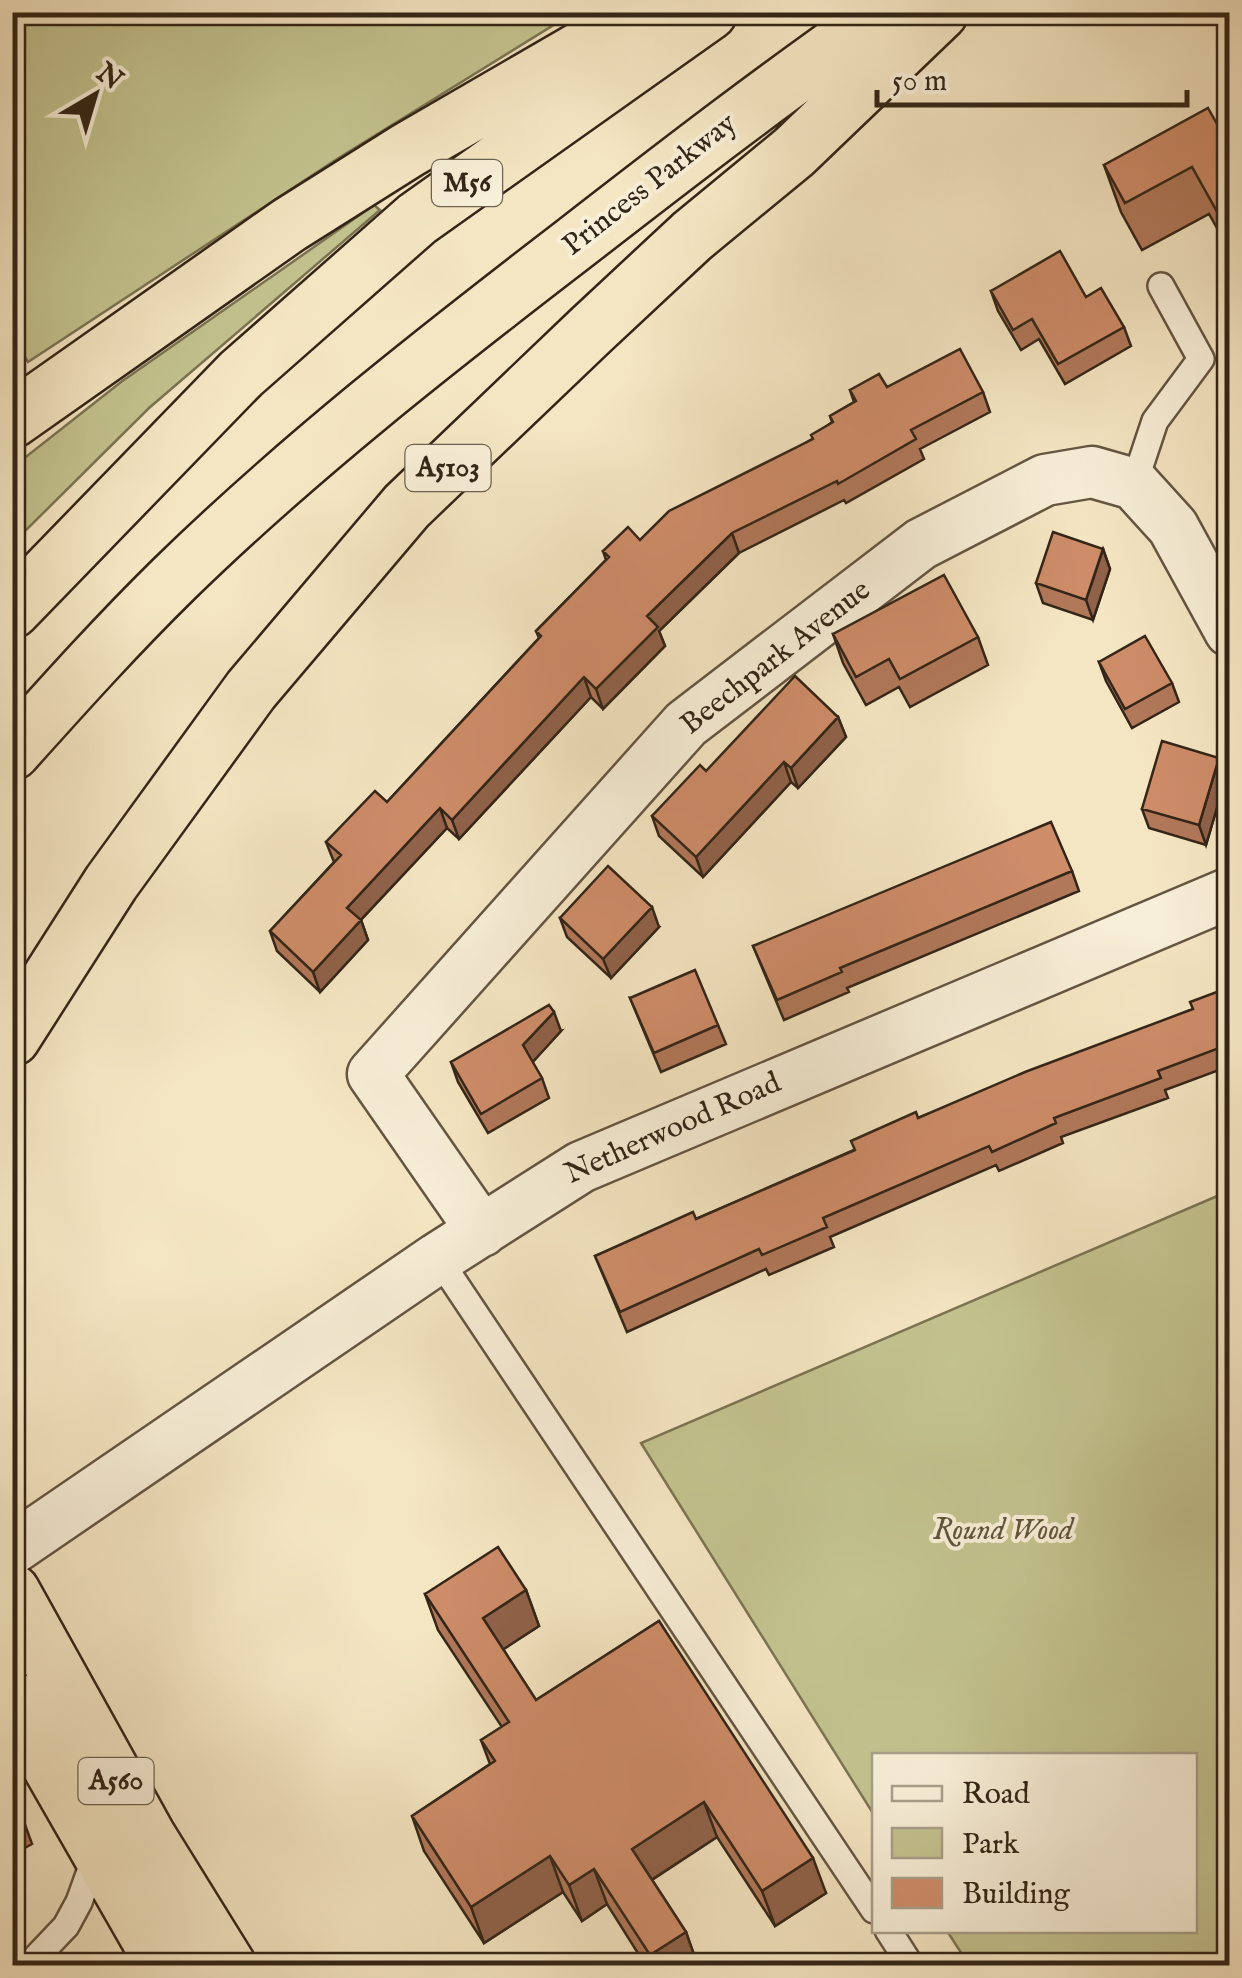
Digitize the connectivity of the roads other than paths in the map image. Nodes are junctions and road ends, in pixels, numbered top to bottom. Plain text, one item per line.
1 (646, 12) edge
2 (709, 12) edge
3 (885, 12) edge
4 (940, 12) edge
5 (1161, 286) dead end
6 (12, 420) edge
7 (1134, 484) junction
8 (12, 610) edge
9 (1230, 631) edge
10 (12, 752) edge
11 (1230, 893) edge
12 (12, 1038) edge
13 (482, 1231) junction
14 (438, 1258) junction
15 (12, 1549) edge
16 (12, 1592) edge
17 (12, 1699) edge
18 (98, 1851) junction
19 (872, 1907) edge
20 (890, 1933) edge
21 (28, 1966) edge
22 (165, 1966) edge
23 (228, 1966) edge
24 (911, 1966) edge

1 - 6 highway
2 - 8 highway, M56
3 - 10 highway, Princess Parkway
4 - 12 highway, A5103
5 - 7 lane
7 - 9 street
7 - 13 street, Beechpark Avenue
11 - 13 street, Netherwood Road
13 - 14 street, Netherwood Road
14 - 15 street, Netherwood Road
14 - 19 lane
16 - 23 highway, A560
17 - 18 highway, A560
18 - 21 lane
18 - 22 highway, A560
20 - 24 lane

